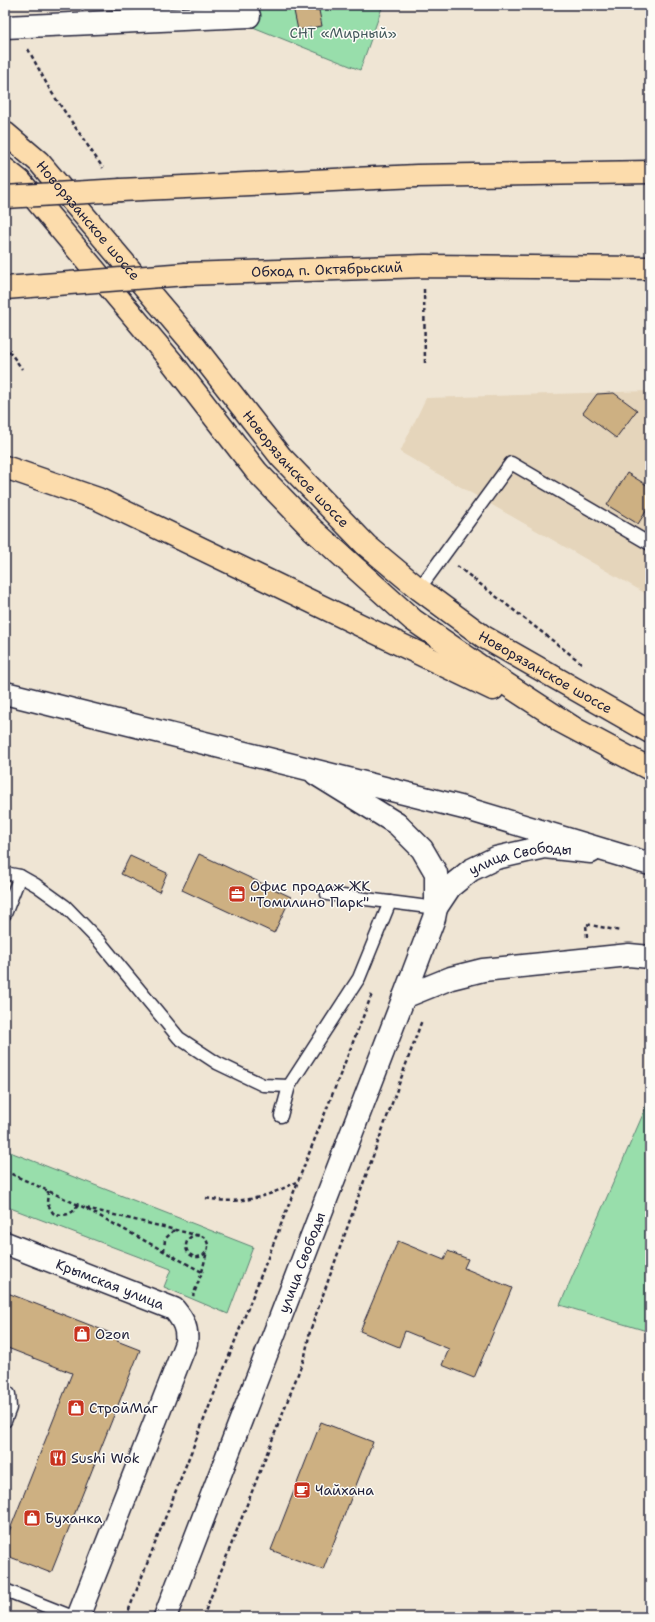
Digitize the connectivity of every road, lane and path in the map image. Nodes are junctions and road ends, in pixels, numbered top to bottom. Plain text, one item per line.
1 (245, 5) edge
2 (10, 27) edge
3 (5, 133) edge
4 (5, 169) edge
5 (650, 172) edge
6 (121, 190) junction
7 (5, 197) edge
8 (424, 266) junction
9 (650, 268) edge
10 (5, 288) edge
11 (5, 345) edge
12 (425, 364) dead end
13 (22, 369) dead end
14 (5, 466) edge
15 (650, 544) edge
16 (443, 555) junction
17 (419, 589) junction
18 (590, 670) dead end
19 (5, 693) edge
20 (572, 727) junction
21 (650, 732) edge
22 (650, 769) edge
23 (310, 770) junction
24 (621, 856) junction
25 (650, 864) edge
26 (5, 873) edge
27 (20, 876) junction
28 (327, 894) dead end
29 (390, 902) junction
30 (436, 908) junction
31 (5, 914) edge
32 (650, 957) edge
33 (436, 983) junction
34 (375, 986) dead end
35 (404, 997) junction
36 (289, 1086) junction
37 (281, 1116) dead end
38 (5, 1171) edge
39 (296, 1182) junction
40 (48, 1191) junction
41 (206, 1198) dead end
42 (78, 1205) junction
43 (83, 1207) junction
44 (175, 1230) junction
45 (200, 1236) junction
46 (5, 1243) edge
47 (207, 1250) junction
48 (164, 1251) junction
49 (202, 1272) junction
50 (183, 1320) junction
51 (5, 1390) edge
52 (5, 1421) edge
53 (5, 1590) edge
54 (73, 1617) edge
55 (78, 1617) edge
56 (126, 1617) edge
57 (165, 1617) edge
58 (204, 1617) edge

1 - 2 street
2 - 6 path
3 - 17 main road, Новорязанское шоссе
4 - 20 main road
5 - 6 main road
6 - 7 main road, bridge
8 - 9 main road, Обход п. Октябрьский
8 - 10 main road, Обход п. Октябрьский, bridge
8 - 12 path
11 - 13 path
14 - 20 main road
15 - 16 lane
16 - 17 lane
16 - 18 path
17 - 21 main road, Новорязанское шоссе
19 - 23 street
20 - 22 main road
23 - 24 street
23 - 30 street, улица Свободы
24 - 25 street
24 - 30 street, улица Свободы
26 - 27 lane
27 - 31 lane
27 - 36 lane
28 - 29 lane
29 - 30 lane
29 - 36 lane
30 - 35 street, улица Свободы
32 - 33 street
33 - 35 street
33 - 58 path
34 - 39 path
35 - 57 street, улица Свободы
36 - 37 lane
38 - 40 path
39 - 41 path
39 - 56 path
40 - 42 path
40 - 42 path
42 - 43 path
43 - 44 path
43 - 48 path
44 - 45 path
44 - 48 path
45 - 47 path
45 - 47 path
46 - 50 street, Крымская улица
47 - 49 path
48 - 49 path
49 - 50 path
50 - 55 street
51 - 52 lane
53 - 54 lane

